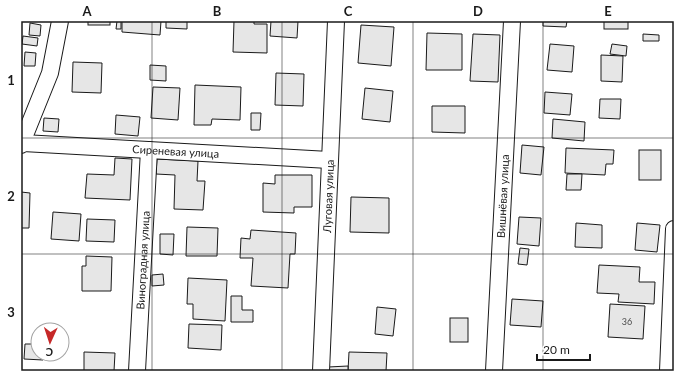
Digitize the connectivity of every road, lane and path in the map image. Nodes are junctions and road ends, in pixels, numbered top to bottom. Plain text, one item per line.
1 (60, 21) edge
2 (336, 21) edge
3 (512, 21) edge
4 (22, 144) edge
5 (148, 150) junction
6 (329, 160) junction
7 (674, 229) edge
8 (138, 371) edge
9 (321, 371) edge
10 (494, 371) edge
11 (668, 371) edge

1 - 4 street
2 - 6 street, Луговая улица
3 - 10 street, Вишнёвая улица
4 - 5 street, Сиреневая улица
5 - 6 street, Сиреневая улица
5 - 8 street, Виноградная улица
6 - 9 street, Луговая улица
7 - 11 street

